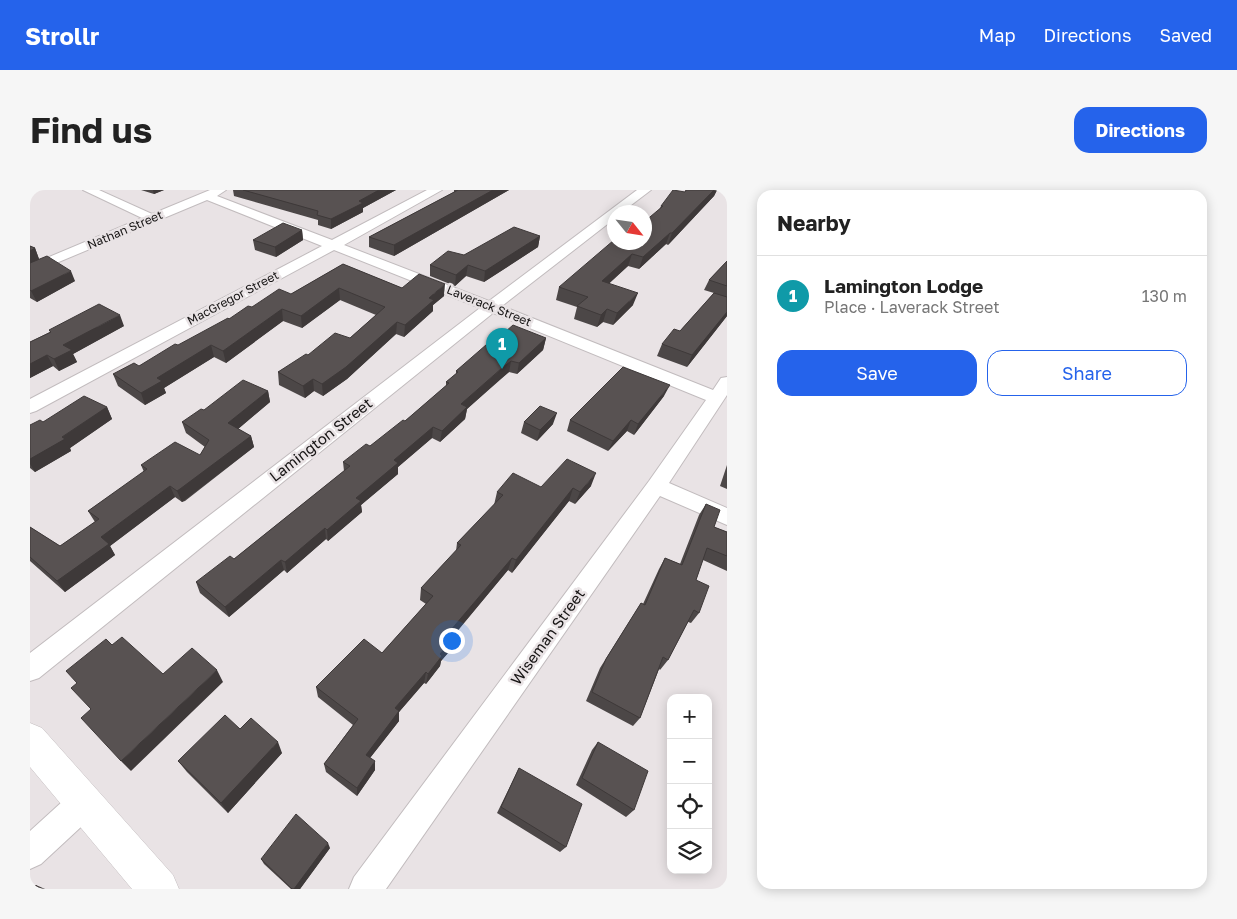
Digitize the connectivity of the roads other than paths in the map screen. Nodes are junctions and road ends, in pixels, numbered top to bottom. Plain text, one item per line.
1 (89, 190) edge
2 (436, 190) edge
3 (645, 190) edge
4 (213, 193) edge
5 (625, 205) edge
6 (151, 218) junction
7 (607, 219) edge
8 (332, 245) junction
9 (30, 270) edge
10 (491, 307) junction
11 (721, 390) edge
12 (30, 407) edge
13 (656, 486) junction
14 (727, 517) edge
15 (30, 669) edge
16 (30, 740) edge
17 (85, 802) junction
18 (30, 853) edge
19 (160, 889) edge
20 (366, 889) edge

1 - 6 street
2 - 8 street, MacGregor Street
3 - 5 street, Lamington Street
4 - 6 street, Nathan Street
4 - 8 street, Laverack Street
6 - 9 street, Nathan Street
7 - 10 street, Lamington Street
8 - 10 street, Laverack Street
8 - 12 street, MacGregor Street
10 - 11 street, Laverack Street
10 - 15 street, Lamington Street
11 - 13 street, Wiseman Street
13 - 14 street
13 - 20 street, Wiseman Street
16 - 17 street
17 - 18 street
17 - 19 street

